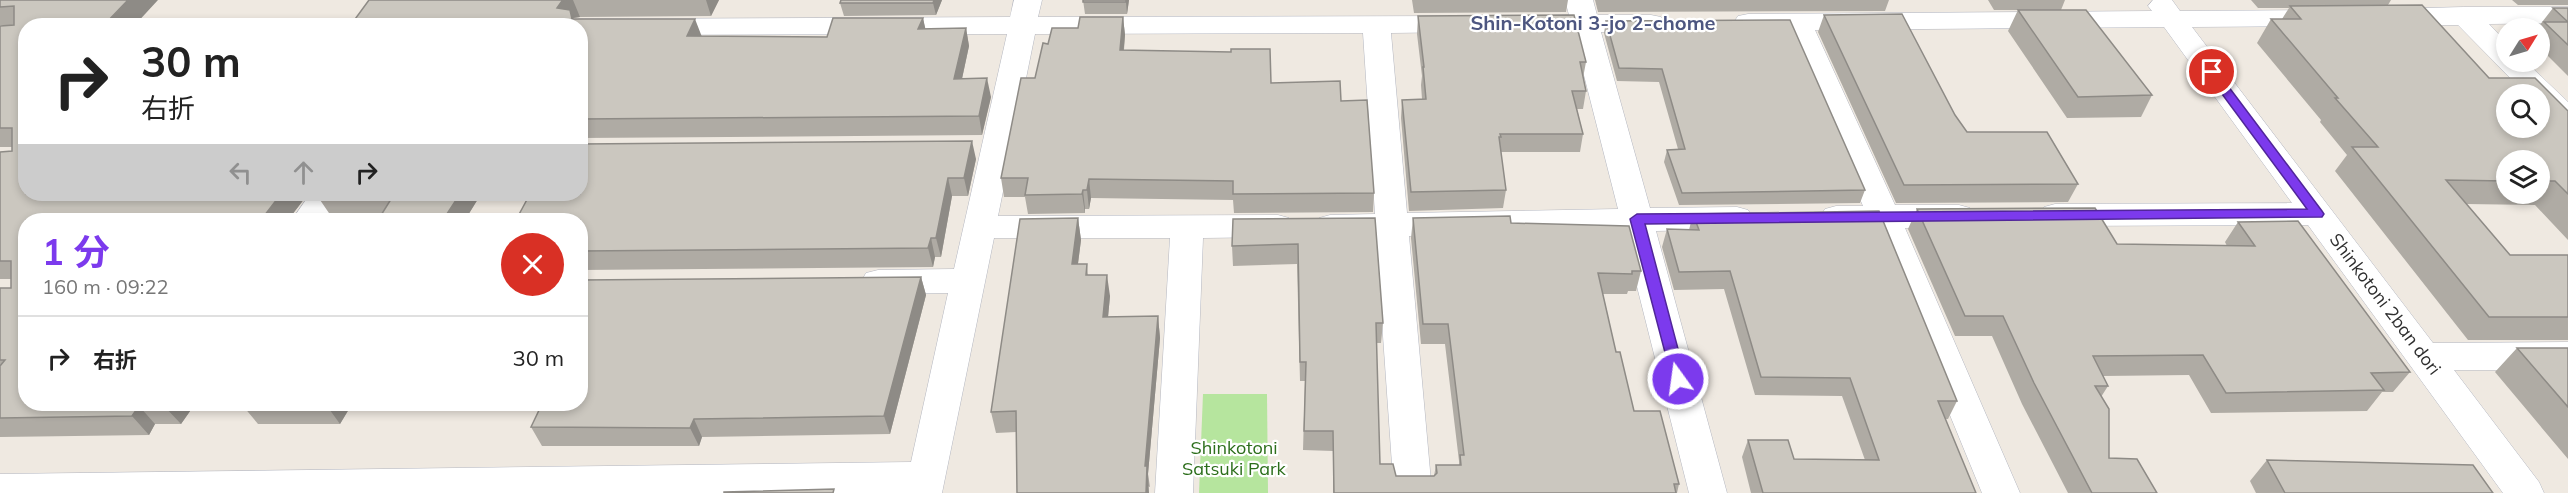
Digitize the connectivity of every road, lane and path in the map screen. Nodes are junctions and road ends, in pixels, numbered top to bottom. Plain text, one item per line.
1 (2165, 10) edge
2 (1582, 12) edge
3 (1025, 13) edge
4 (2464, 15) junction
5 (2568, 15) edge
6 (1727, 22) edge
7 (1798, 22) junction
8 (1680, 23) edge
9 (1376, 24) junction
10 (588, 27) edge
11 (2496, 48) edge
12 (2520, 72) edge
13 (2568, 119) edge
14 (2318, 214) junction
15 (1884, 216) junction
16 (1991, 216) edge
17 (2026, 216) edge
18 (1802, 217) edge
19 (1766, 218) edge
20 (1637, 219) junction
21 (1392, 225) junction
22 (980, 227) junction
23 (1187, 227) junction
24 (969, 281) junction
25 (851, 282) edge
26 (2568, 356) edge
27 (2424, 357) junction
28 (925, 486) edge
29 (0, 490) edge
30 (170, 490) edge
31 (1174, 493) edge
32 (1413, 493) edge
33 (1708, 493) edge
34 (2001, 493) edge
35 (2525, 493) edge

1 - 4 street
1 - 7 street
1 - 14 street, Shinkotoni 2ban dori
2 - 8 street
2 - 9 street
2 - 20 street
3 - 9 street
3 - 10 street
3 - 22 street
4 - 5 street
4 - 11 street
6 - 7 street
7 - 15 street
9 - 21 street
12 - 13 street
14 - 17 street
14 - 27 street, Shinkotoni 2ban dori
15 - 16 street
15 - 18 street
15 - 34 street
19 - 20 street
20 - 21 street
20 - 33 street
21 - 23 street
21 - 32 street
22 - 23 street
22 - 24 street
23 - 31 street
24 - 25 street
24 - 28 street
26 - 27 street
27 - 35 street, Shinkotoni 2ban dori
28 - 30 street
29 - 30 street

